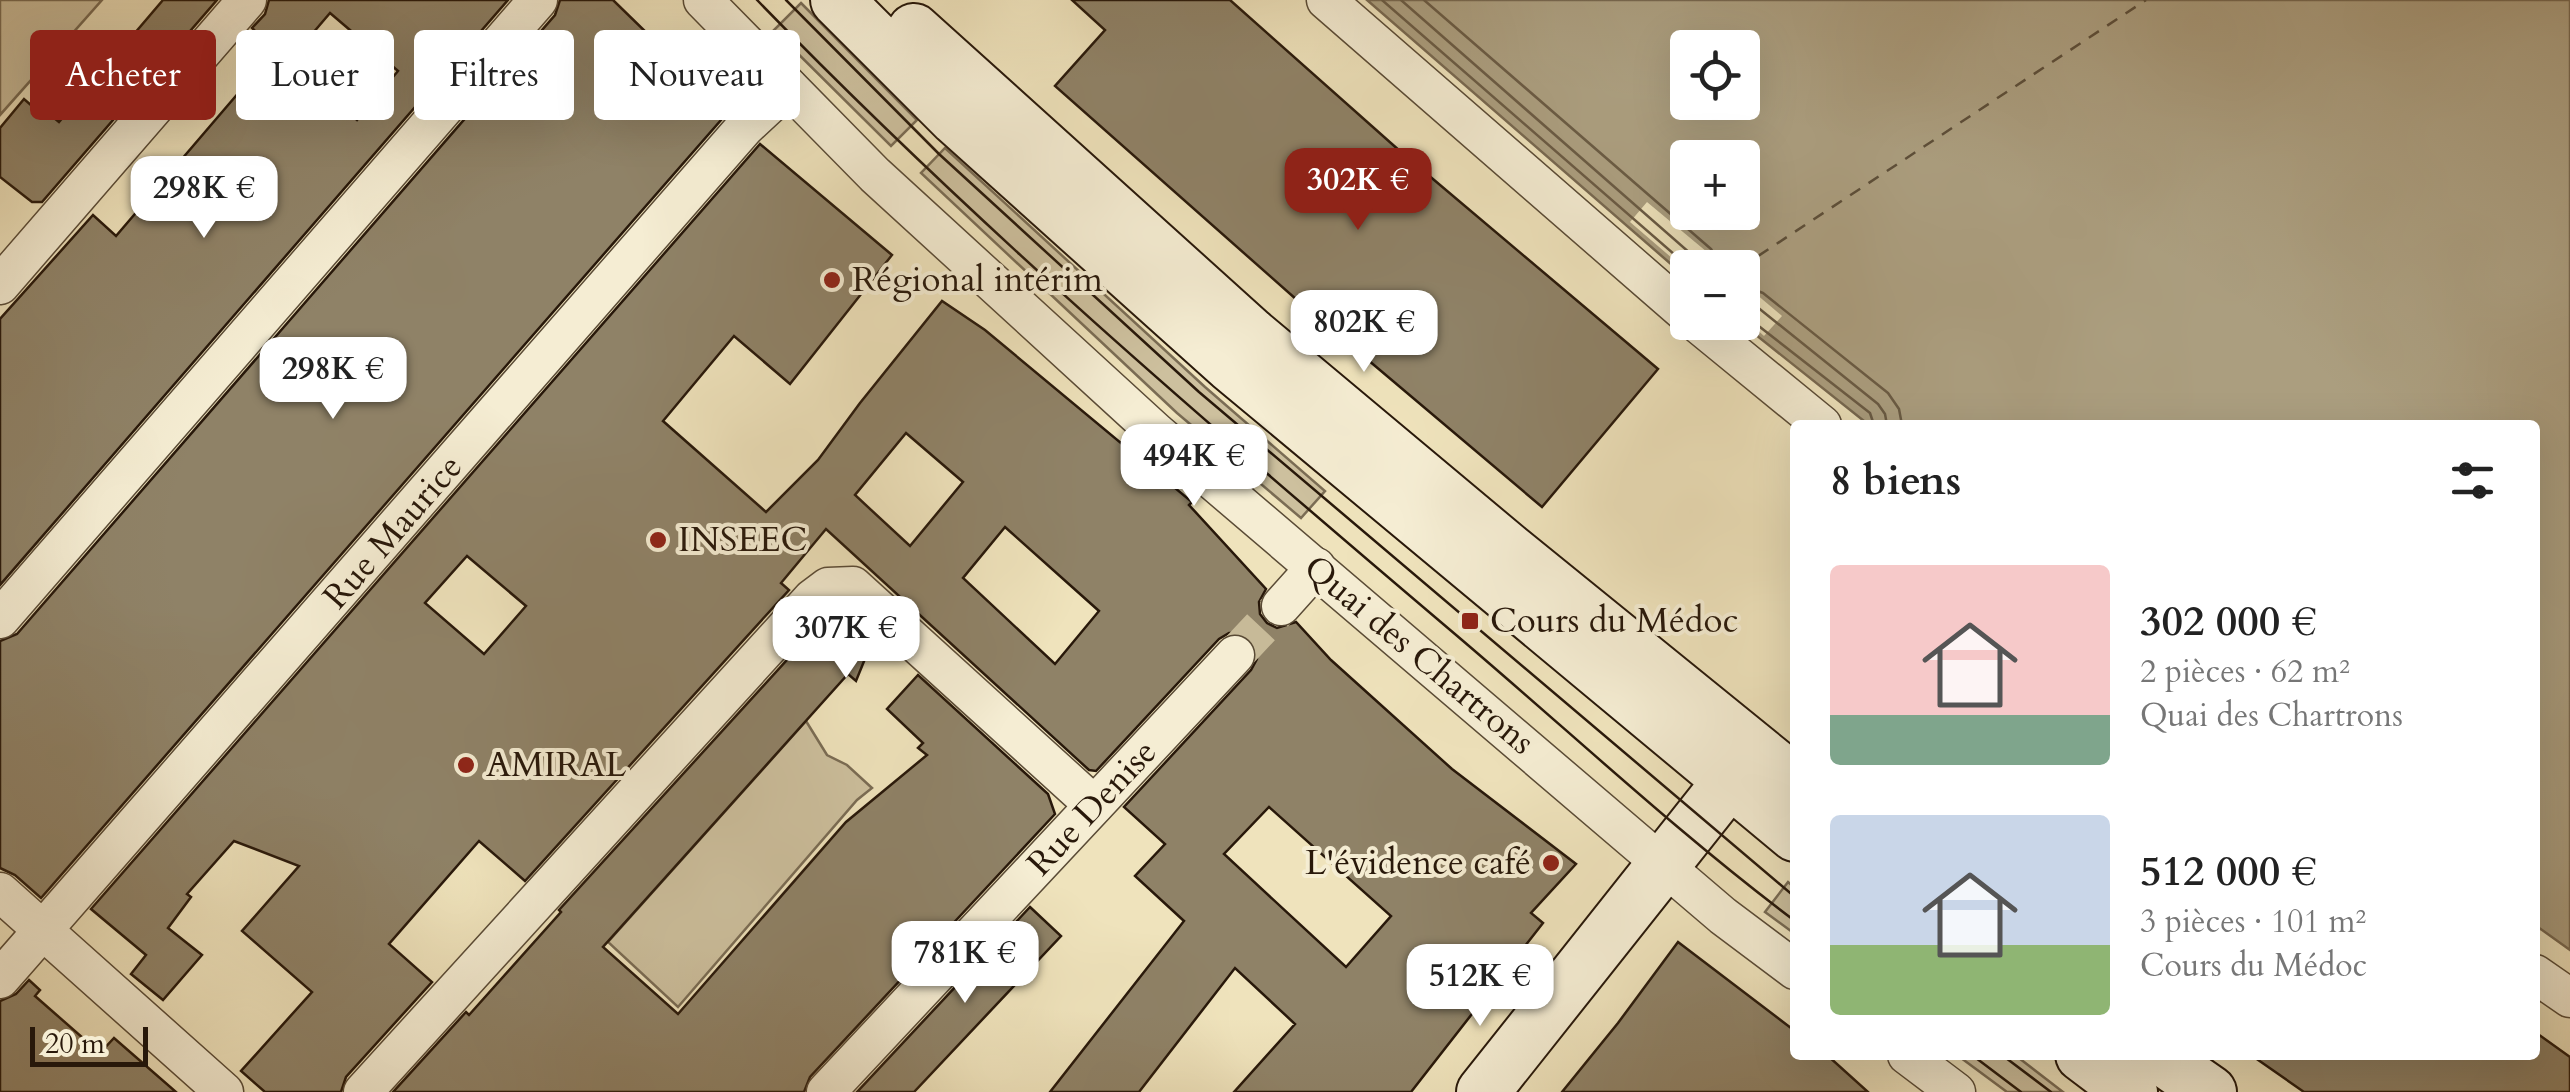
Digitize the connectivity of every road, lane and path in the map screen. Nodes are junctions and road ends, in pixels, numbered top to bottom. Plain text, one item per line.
1 (247, 0) edge
2 (538, 0) edge
3 (703, 0) edge
4 (1326, 0) edge
5 (869, 9) edge
6 (732, 30) edge
7 (800, 99) edge
8 (753, 120) edge
9 (0, 284) edge
10 (1670, 299) edge
11 (1718, 340) edge
12 (1816, 420) edge
13 (1316, 567) junction
14 (1281, 606) tunnel mouth
15 (0, 619) edge
16 (1235, 655) tunnel mouth
17 (1741, 765) junction
18 (1790, 780) edge
19 (1094, 806) junction
20 (1790, 829) edge
21 (1662, 864) junction
22 (0, 892) edge
23 (43, 931) junction
24 (1790, 966) edge
25 (2540, 977) edge
26 (0, 979) edge
27 (2570, 998) edge
28 (1914, 1060) edge
29 (2089, 1060) edge
30 (2164, 1060) edge
31 (224, 1092) edge
32 (363, 1092) edge
33 (826, 1092) edge
34 (1484, 1092) edge
35 (1956, 1092) edge
36 (2131, 1092) edge
37 (2210, 1092) edge

1 - 9 street
2 - 15 street
3 - 6 street, Quai des Chartrons
4 - 10 street
5 - 17 main road
7 - 13 street, Quai des Chartrons
8 - 23 street, Rue Maurice
11 - 12 street
13 - 14 street
13 - 21 street, Quai des Chartrons
16 - 19 street, Rue Denise
17 - 18 main road
17 - 20 main road
17 - 21 main road
19 - 32 street
19 - 33 street, Rue Denise
21 - 24 street, Quai des Chartrons
21 - 34 main road
22 - 23 street
23 - 26 street, Rue Maurice
23 - 31 street
25 - 27 street
28 - 35 street
29 - 36 main road
30 - 37 main road

